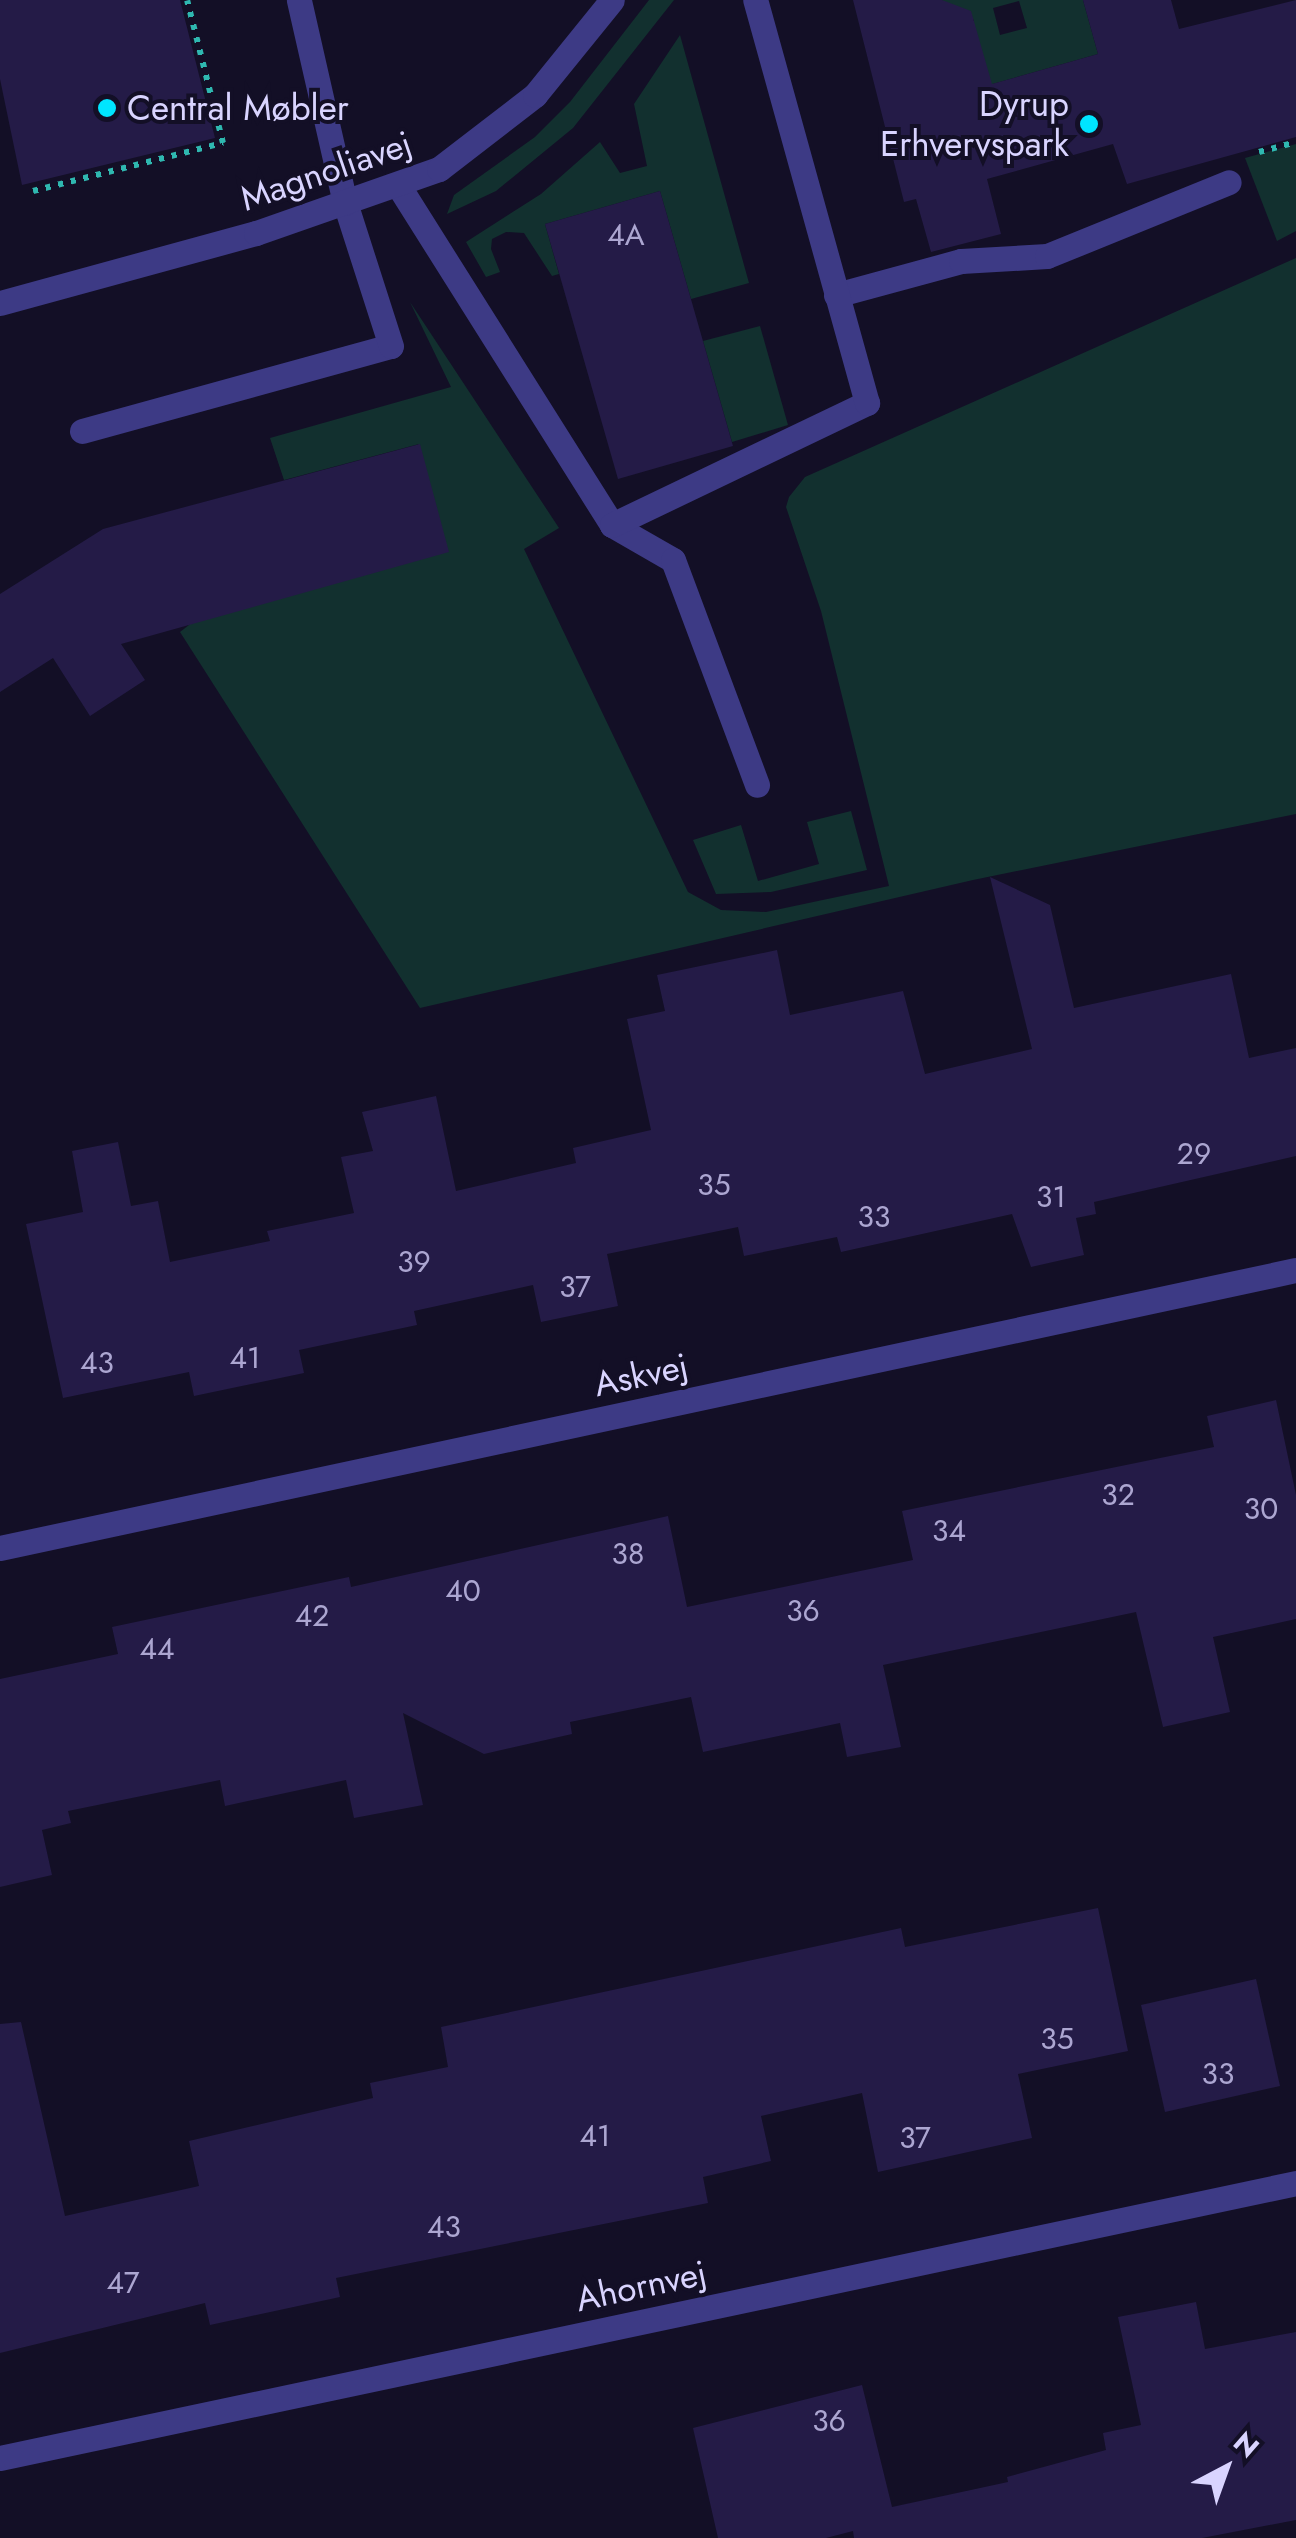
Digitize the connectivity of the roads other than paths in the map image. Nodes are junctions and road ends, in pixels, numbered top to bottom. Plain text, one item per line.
1 (299, 0) edge
2 (612, 0) edge
3 (755, 0) edge
4 (1229, 182) dead end
5 (398, 185) junction
6 (344, 203) junction
7 (836, 295) junction
8 (0, 303) edge
9 (82, 430) dead end
10 (612, 525) junction
11 (757, 785) dead end
12 (1296, 1270) edge
13 (0, 1548) edge
14 (1296, 2183) edge
15 (0, 2458) edge

1 - 6 street
2 - 5 street, Magnoliavej
3 - 7 street
4 - 7 street
5 - 6 street, Magnoliavej
5 - 10 street
6 - 8 street, Magnoliavej
6 - 9 street
7 - 10 street
10 - 11 street
12 - 13 street, Askvej
14 - 15 street, Ahornvej

